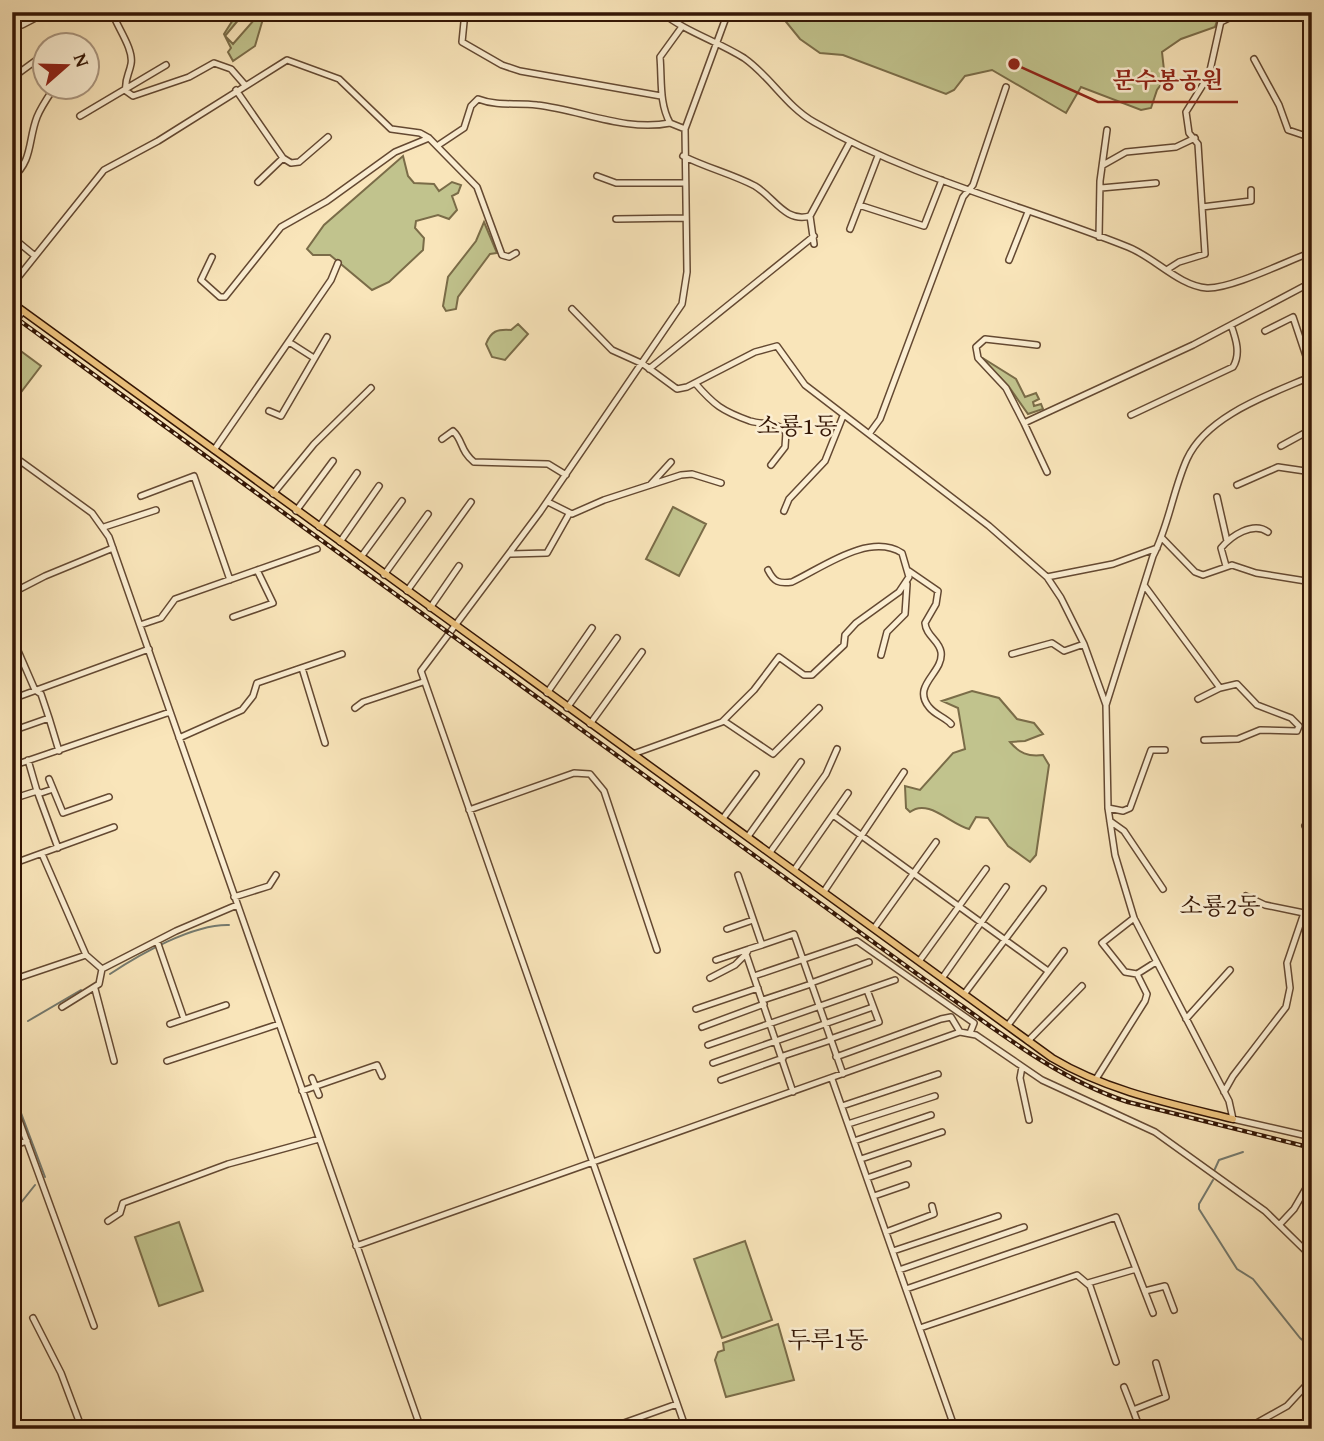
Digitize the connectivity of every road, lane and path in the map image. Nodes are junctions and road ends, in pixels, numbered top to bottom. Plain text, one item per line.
1 (16, 12) edge
2 (47, 12) edge
3 (112, 12) edge
4 (465, 12) edge
5 (662, 12) edge
6 (728, 12) edge
7 (1223, 12) edge
8 (1241, 12) edge
9 (1221, 22) junction
10 (681, 27) junction
11 (717, 42) junction
12 (1254, 59) dead end
13 (32, 63) edge
14 (166, 65) dead end
15 (12, 78) edge
16 (245, 85) junction
17 (1006, 87) dead end
18 (236, 90) junction
19 (126, 91) junction
20 (661, 96) junction
21 (46, 102) edge
22 (80, 116) dead end
23 (670, 123) junction
24 (685, 129) junction
25 (1107, 130) dead end
26 (328, 137) dead end
27 (429, 138) junction
28 (1195, 138) junction
29 (1312, 138) edge
30 (850, 142) junction
31 (437, 146) junction
32 (683, 156) junction
33 (878, 156) junction
34 (283, 158) junction
35 (1103, 164) junction
36 (597, 176) dead end
37 (12, 178) edge
38 (942, 180) junction
39 (258, 182) dead end
40 (685, 183) junction
41 (1156, 183) dead end
42 (1101, 188) junction
43 (967, 190) junction
44 (1251, 190) dead end
45 (859, 205) junction
46 (1202, 207) junction
47 (1028, 212) junction
48 (810, 216) junction
49 (686, 218) junction
50 (616, 219) dead end
51 (850, 229) dead end
52 (814, 236) junction
53 (12, 237) edge
54 (1099, 237) junction
55 (814, 244) dead end
56 (1312, 252) edge
57 (516, 253) dead end
58 (35, 256) junction
59 (212, 257) dead end
60 (1009, 260) dead end
61 (338, 262) dead end
62 (1168, 269) junction
63 (1312, 282) edge
64 (12, 285) edge
65 (12, 303) edge
66 (572, 309) dead end
67 (23, 311) junction
68 (12, 324) edge
69 (1231, 325) junction
70 (1265, 331) dead end
71 (327, 337) dead end
72 (289, 342) junction
73 (1037, 345) dead end
74 (314, 358) junction
75 (643, 364) junction
76 (649, 369) junction
77 (1311, 376) edge
78 (695, 383) junction
79 (371, 388) dead end
80 (1312, 399) edge
81 (268, 411) dead end
82 (1131, 415) dead end
83 (843, 416) junction
84 (1024, 423) junction
85 (1312, 429) edge
86 (869, 434) junction
87 (442, 439) dead end
88 (1281, 446) dead end
89 (214, 450) junction
90 (12, 455) edge
91 (333, 461) dead end
92 (671, 462) dead end
93 (771, 466) dead end
94 (1047, 472) dead end
95 (1312, 472) edge
96 (357, 473) dead end
97 (566, 475) junction
98 (721, 483) dead end
99 (1237, 485) dead end
100 (379, 486) dead end
101 (649, 486) junction
102 (273, 494) junction
103 (141, 496) dead end
104 (1217, 497) dead end
105 (402, 501) dead end
106 (471, 502) dead end
107 (548, 502) junction
108 (156, 510) dead end
109 (296, 511) junction
110 (784, 511) dead end
111 (428, 514) dead end
112 (569, 514) junction
113 (104, 527) junction
114 (319, 527) junction
115 (1268, 532) dead end
116 (1162, 538) junction
117 (1227, 541) junction
118 (340, 542) junction
119 (113, 548) junction
120 (1157, 548) junction
121 (317, 549) dead end
122 (511, 554) junction
123 (360, 558) junction
124 (458, 566) dead end
125 (1226, 566) junction
126 (257, 570) junction
127 (768, 570) dead end
128 (909, 571) junction
129 (384, 575) junction
130 (1047, 577) junction
131 (230, 580) junction
132 (1312, 582) edge
133 (907, 584) junction
134 (1144, 585) junction
135 (407, 591) junction
136 (12, 593) edge
137 (430, 608) junction
138 (233, 617) dead end
139 (140, 625) junction
140 (454, 625) junction
141 (592, 628) dead end
142 (617, 638) dead end
143 (12, 639) edge
144 (1084, 644) junction
145 (149, 649) junction
146 (642, 652) dead end
147 (342, 653) dead end
148 (1012, 654) dead end
149 (881, 655) dead end
150 (302, 668) junction
151 (423, 682) junction
152 (1220, 688) junction
153 (35, 690) junction
154 (547, 693) junction
155 (12, 699) edge
156 (1198, 699) dead end
157 (1106, 705) junction
158 (355, 708) dead end
159 (567, 708) junction
160 (819, 708) dead end
161 (170, 712) junction
162 (48, 718) junction
163 (724, 721) junction
164 (590, 724) junction
165 (951, 724) dead end
166 (12, 731) edge
167 (179, 738) junction
168 (1204, 740) dead end
169 (325, 743) dead end
170 (836, 749) dead end
171 (1165, 750) dead end
172 (59, 751) junction
173 (633, 754) junction
174 (28, 760) junction
175 (801, 762) dead end
176 (12, 766) edge
177 (904, 772) dead end
178 (756, 774) dead end
179 (49, 779) dead end
180 (53, 789) junction
181 (37, 790) junction
182 (848, 793) dead end
183 (109, 797) dead end
184 (12, 799) edge
185 (1108, 808) junction
186 (469, 810) junction
187 (833, 815) junction
188 (724, 817) junction
189 (1110, 821) junction
190 (1312, 824) edge
191 (1305, 826) dead end
192 (114, 827) dead end
193 (749, 835) junction
194 (862, 836) junction
195 (936, 842) dead end
196 (58, 848) junction
197 (771, 851) junction
198 (41, 854) junction
199 (12, 864) edge
200 (795, 869) junction
201 (986, 869) dead end
202 (276, 874) dead end
203 (913, 874) junction
204 (738, 875) dead end
205 (1006, 887) dead end
206 (1043, 889) dead end
207 (1163, 889) dead end
208 (825, 890) junction
209 (1246, 896) dead end
210 (234, 897) junction
211 (1312, 902) edge
212 (237, 905) junction
213 (958, 906) junction
214 (1304, 913) junction
215 (1134, 918) junction
216 (753, 920) junction
217 (981, 923) junction
218 (875, 927) junction
219 (727, 929) dead end
220 (1004, 939) junction
221 (158, 945) junction
222 (762, 945) junction
223 (657, 950) dead end
224 (1064, 951) dead end
225 (748, 952) junction
226 (86, 955) junction
227 (802, 959) junction
228 (716, 960) dead end
229 (920, 960) junction
230 (869, 962) dead end
231 (1156, 962) junction
232 (102, 969) junction
233 (1230, 970) dead end
234 (1048, 971) junction
235 (1137, 974) junction
236 (754, 976) junction
237 (943, 977) junction
238 (710, 978) dead end
239 (12, 980) edge
240 (895, 980) dead end
241 (811, 983) junction
242 (1082, 986) dead end
243 (758, 988) junction
244 (95, 989) junction
245 (867, 990) junction
246 (965, 993) junction
247 (763, 1002) junction
248 (226, 1005) dead end
249 (62, 1007) dead end
250 (819, 1007) junction
251 (873, 1007) junction
252 (696, 1009) dead end
253 (184, 1019) junction
254 (1186, 1019) junction
255 (170, 1024) dead end
256 (279, 1024) junction
257 (771, 1024) junction
258 (825, 1024) junction
259 (1008, 1025) junction
260 (702, 1027) dead end
261 (960, 1032) junction
262 (970, 1033) junction
263 (830, 1039) junction
264 (777, 1041) junction
265 (1028, 1041) junction
266 (708, 1045) dead end
267 (836, 1056) junction
268 (783, 1057) junction
269 (114, 1061) dead end
270 (167, 1061) dead end
271 (713, 1063) dead end
272 (1021, 1067) junction
273 (842, 1074) junction
274 (938, 1074) dead end
275 (382, 1076) dead end
276 (312, 1078) dead end
277 (832, 1079) junction
278 (1096, 1079) junction
279 (721, 1080) dead end
280 (315, 1087) junction
281 (302, 1091) junction
282 (1224, 1092) junction
283 (793, 1093) junction
284 (319, 1095) dead end
285 (935, 1096) dead end
286 (12, 1101) edge
287 (842, 1106) junction
288 (1034, 1107) dead end
289 (1027, 1109) junction
290 (931, 1115) dead end
291 (1233, 1119) junction
292 (1029, 1120) dead end
293 (848, 1124) junction
294 (943, 1132) dead end
295 (1312, 1137) edge
296 (319, 1139) junction
297 (27, 1141) junction
298 (854, 1141) junction
299 (12, 1146) edge
300 (861, 1159) junction
301 (594, 1164) junction
302 (908, 1164) dead end
303 (867, 1178) junction
304 (1312, 1178) edge
305 (906, 1185) dead end
306 (1303, 1195) junction
307 (874, 1196) junction
308 (1312, 1202) edge
309 (932, 1206) dead end
310 (998, 1216) dead end
311 (108, 1220) dead end
312 (1280, 1224) junction
313 (1024, 1227) dead end
314 (886, 1232) junction
315 (356, 1246) junction
316 (893, 1251) junction
317 (1312, 1257) edge
318 (1136, 1269) junction
319 (899, 1270) junction
320 (1088, 1283) junction
321 (906, 1289) junction
322 (1145, 1291) junction
323 (1174, 1310) dead end
324 (1153, 1313) dead end
325 (33, 1318) dead end
326 (94, 1326) dead end
327 (920, 1328) junction
328 (1116, 1362) dead end
329 (1156, 1363) dead end
330 (1312, 1379) edge
331 (1125, 1387) dead end
332 (677, 1405) junction
333 (1133, 1410) junction
334 (82, 1429) edge
335 (421, 1429) edge
336 (607, 1429) edge
337 (686, 1429) edge
338 (955, 1429) edge
339 (1140, 1429) edge
340 (1246, 1429) edge

1 - 2 street
3 - 19 street
4 - 20 street
5 - 10 street
6 - 11 street
7 - 9 street
8 - 9 street
9 - 28 street
10 - 11 street
10 - 20 street
11 - 24 street
11 - 30 street
12 - 29 street
13 - 15 street
14 - 19 street
16 - 18 street
16 - 19 street
16 - 27 street
17 - 43 street
18 - 34 street
18 - 58 street
19 - 22 street
20 - 23 street
21 - 37 street
23 - 24 street
23 - 31 street
24 - 32 street
25 - 35 street
26 - 34 street
27 - 31 street
27 - 59 street
28 - 35 street
28 - 46 street
30 - 33 street
30 - 48 street
31 - 57 street
32 - 40 street
32 - 48 street
33 - 38 street
33 - 45 street
34 - 39 street
35 - 42 street
36 - 40 street
38 - 43 street
38 - 45 street
40 - 49 street
41 - 42 street
42 - 54 street
43 - 47 street
43 - 86 street
44 - 46 street
45 - 51 street
46 - 62 street
47 - 54 street
47 - 60 street
48 - 52 street
49 - 50 street
49 - 75 street
52 - 55 street
52 - 76 street
53 - 58 street
54 - 62 street
56 - 62 street
58 - 64 street
61 - 72 street
63 - 69 street
65 - 67 main road
66 - 75 street
67 - 68 street
67 - 89 main road
69 - 82 street
69 - 84 street
70 - 77 street
71 - 74 street
72 - 74 street
72 - 89 street
73 - 84 street
74 - 81 street
75 - 76 street
75 - 97 street
76 - 78 street
77 - 80 street
77 - 116 street
78 - 83 street
78 - 93 street
79 - 102 street
83 - 86 street
83 - 110 street
84 - 94 street
85 - 88 street
86 - 130 street
87 - 97 street
89 - 102 main road
90 - 113 street
91 - 109 street
92 - 101 street
95 - 99 street
96 - 114 street
97 - 107 street
98 - 101 street
100 - 118 street
101 - 112 street
102 - 109 main road
103 - 131 street
104 - 117 street
105 - 123 street
106 - 135 street
107 - 112 street
107 - 122 street
108 - 113 street
109 - 114 main road
111 - 129 street
112 - 122 street
113 - 119 street
114 - 118 main road
115 - 117 street
116 - 120 street
116 - 125 street
117 - 125 street
118 - 123 main road
119 - 136 street
119 - 139 street
120 - 130 street
120 - 134 street
121 - 126 street
122 - 140 street
123 - 129 main road
124 - 137 street
125 - 132 street
126 - 131 street
126 - 138 street
127 - 128 street
128 - 133 street
128 - 165 street
129 - 135 main road
130 - 144 street
131 - 139 street
133 - 149 street
133 - 163 street
134 - 152 street
134 - 157 street
135 - 137 main road
137 - 140 main road
139 - 145 street
140 - 151 street
140 - 154 main road
141 - 154 street
142 - 159 street
143 - 153 street
144 - 148 street
144 - 157 street
145 - 153 street
145 - 161 street
146 - 164 street
147 - 150 street
150 - 167 street
150 - 169 street
151 - 158 street
151 - 186 street
152 - 156 street
152 - 168 street
153 - 155 street
153 - 162 street
154 - 159 main road
157 - 185 street
159 - 164 main road
160 - 163 street
161 - 167 street
161 - 172 street
162 - 166 street
162 - 172 street
163 - 173 street
164 - 173 main road
167 - 210 street
170 - 197 street
171 - 185 street
172 - 174 street
173 - 188 main road
174 - 176 street
174 - 181 street
175 - 193 street
177 - 194 street
178 - 188 street
179 - 180 street
180 - 181 street
180 - 183 street
181 - 184 street
181 - 196 street
182 - 187 street
185 - 189 street
186 - 223 street
186 - 301 street
187 - 194 street
187 - 200 street
188 - 193 main road
189 - 207 street
189 - 215 street
190 - 191 street
192 - 196 street
193 - 197 main road
194 - 203 street
194 - 208 street
195 - 203 street
196 - 198 street
197 - 200 main road
198 - 199 street
198 - 226 street
200 - 208 main road
201 - 213 street
202 - 210 street
203 - 213 street
203 - 218 street
204 - 216 street
205 - 217 street
206 - 220 street
208 - 218 main road
209 - 214 street
210 - 212 street
211 - 214 street
212 - 221 street
212 - 256 street
213 - 217 street
213 - 229 street
214 - 282 street
215 - 231 street
215 - 235 street
216 - 219 street
216 - 222 street
217 - 220 street
217 - 237 street
218 - 229 main road
220 - 234 street
220 - 246 street
221 - 232 street
221 - 253 street
222 - 225 street
222 - 227 street
224 - 234 street
225 - 228 street
225 - 236 street
225 - 238 street
226 - 232 street
226 - 239 street
227 - 236 street
227 - 241 street
227 - 262 street
229 - 237 main road
230 - 241 street
231 - 235 street
231 - 254 street
232 - 244 street
233 - 254 street
234 - 259 street
235 - 278 street
236 - 243 street
237 - 246 main road
240 - 245 street
241 - 247 street
241 - 250 street
242 - 265 street
243 - 247 street
243 - 252 street
244 - 249 street
244 - 269 street
245 - 250 street
245 - 251 street
246 - 259 main road
247 - 257 street
247 - 260 street
248 - 253 street
250 - 257 street
250 - 258 street
251 - 258 street
251 - 263 street
253 - 255 street
254 - 282 street
256 - 270 street
256 - 281 street
257 - 264 street
257 - 266 street
258 - 263 street
258 - 264 street
259 - 265 main road
261 - 262 street
261 - 267 street
261 - 273 street
262 - 272 street
263 - 267 street
263 - 268 street
264 - 268 street
264 - 271 street
265 - 278 main road
267 - 273 street
268 - 279 street
268 - 283 street
272 - 289 street
272 - 312 street
273 - 277 street
274 - 287 street
275 - 280 street
276 - 280 street
277 - 283 street
277 - 287 street
278 - 291 main road
280 - 281 street
280 - 284 street
281 - 296 street
282 - 291 street
283 - 301 street
285 - 293 street
286 - 297 street
287 - 293 street
288 - 289 street
289 - 292 street
290 - 298 street
291 - 295 street
293 - 298 street
294 - 300 street
296 - 311 street
296 - 315 street
297 - 299 street
297 - 326 street
298 - 300 street
300 - 303 street
301 - 315 street
301 - 332 street
302 - 303 street
303 - 307 street
304 - 306 street
305 - 307 street
306 - 308 street
306 - 312 street
307 - 314 street
309 - 314 street
310 - 316 street
312 - 317 street
313 - 319 street
314 - 316 street
315 - 335 street
316 - 319 street
318 - 320 street
318 - 321 street
318 - 322 street
319 - 321 street
320 - 327 street
320 - 328 street
321 - 327 street
322 - 323 street
322 - 324 street
325 - 334 street
327 - 338 street
329 - 333 street
330 - 340 street
331 - 333 street
332 - 336 street
332 - 337 street
333 - 339 street

